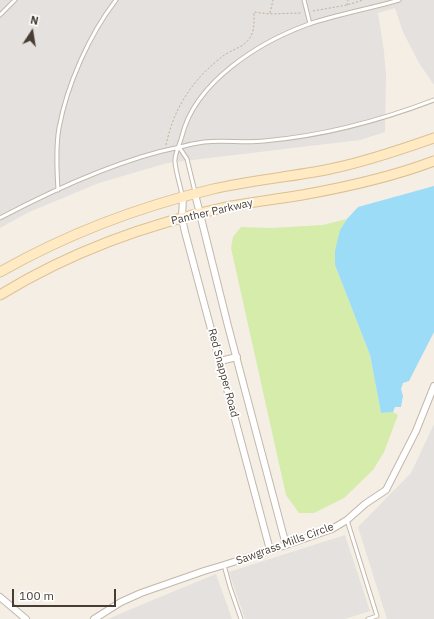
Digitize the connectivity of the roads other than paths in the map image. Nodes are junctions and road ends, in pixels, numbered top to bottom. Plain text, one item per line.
1 (15, 0) edge
2 (116, 0) edge
3 (304, 0) edge
4 (400, 0) edge
5 (0, 15) edge
6 (310, 24) junction
7 (434, 100) edge
8 (434, 138) edge
9 (179, 147) junction
10 (434, 160) edge
11 (58, 190) junction
12 (195, 194) junction
13 (183, 197) junction
14 (199, 214) junction
15 (0, 218) edge
16 (182, 218) junction
17 (0, 272) edge
18 (1, 292) edge
19 (237, 357) junction
20 (220, 361) junction
21 (434, 386) edge
22 (347, 520) junction
23 (286, 545) junction
24 (270, 550) junction
25 (224, 566) junction
26 (0, 597) edge
27 (378, 618) edge
28 (26, 619) edge
29 (94, 619) edge
30 (241, 619) edge
31 (368, 619) edge

1 - 5 lane
2 - 11 lane
3 - 6 lane
4 - 6 lane
6 - 9 lane
7 - 9 lane
8 - 12 main road, Panther Parkway
9 - 11 lane
9 - 12 lane
9 - 13 lane
10 - 14 main road, Panther Parkway
11 - 15 lane
12 - 13 main road, Panther Parkway
12 - 14 street, Red Snapper Road
13 - 16 street, Red Snapper Road
13 - 17 main road, Panther Parkway
14 - 16 main road, Panther Parkway
14 - 19 street, Red Snapper Road
16 - 18 main road, Panther Parkway
16 - 20 street, Red Snapper Road
19 - 20 street
19 - 23 street, Red Snapper Road
20 - 24 street, Red Snapper Road
21 - 22 street, Sawgrass Mills Circle
22 - 23 street, Sawgrass Mills Circle
22 - 27 lane
23 - 24 street, Sawgrass Mills Circle
24 - 25 street, Sawgrass Mills Circle
25 - 29 street, Sawgrass Mills Circle
25 - 30 lane
26 - 28 street
27 - 31 lane

